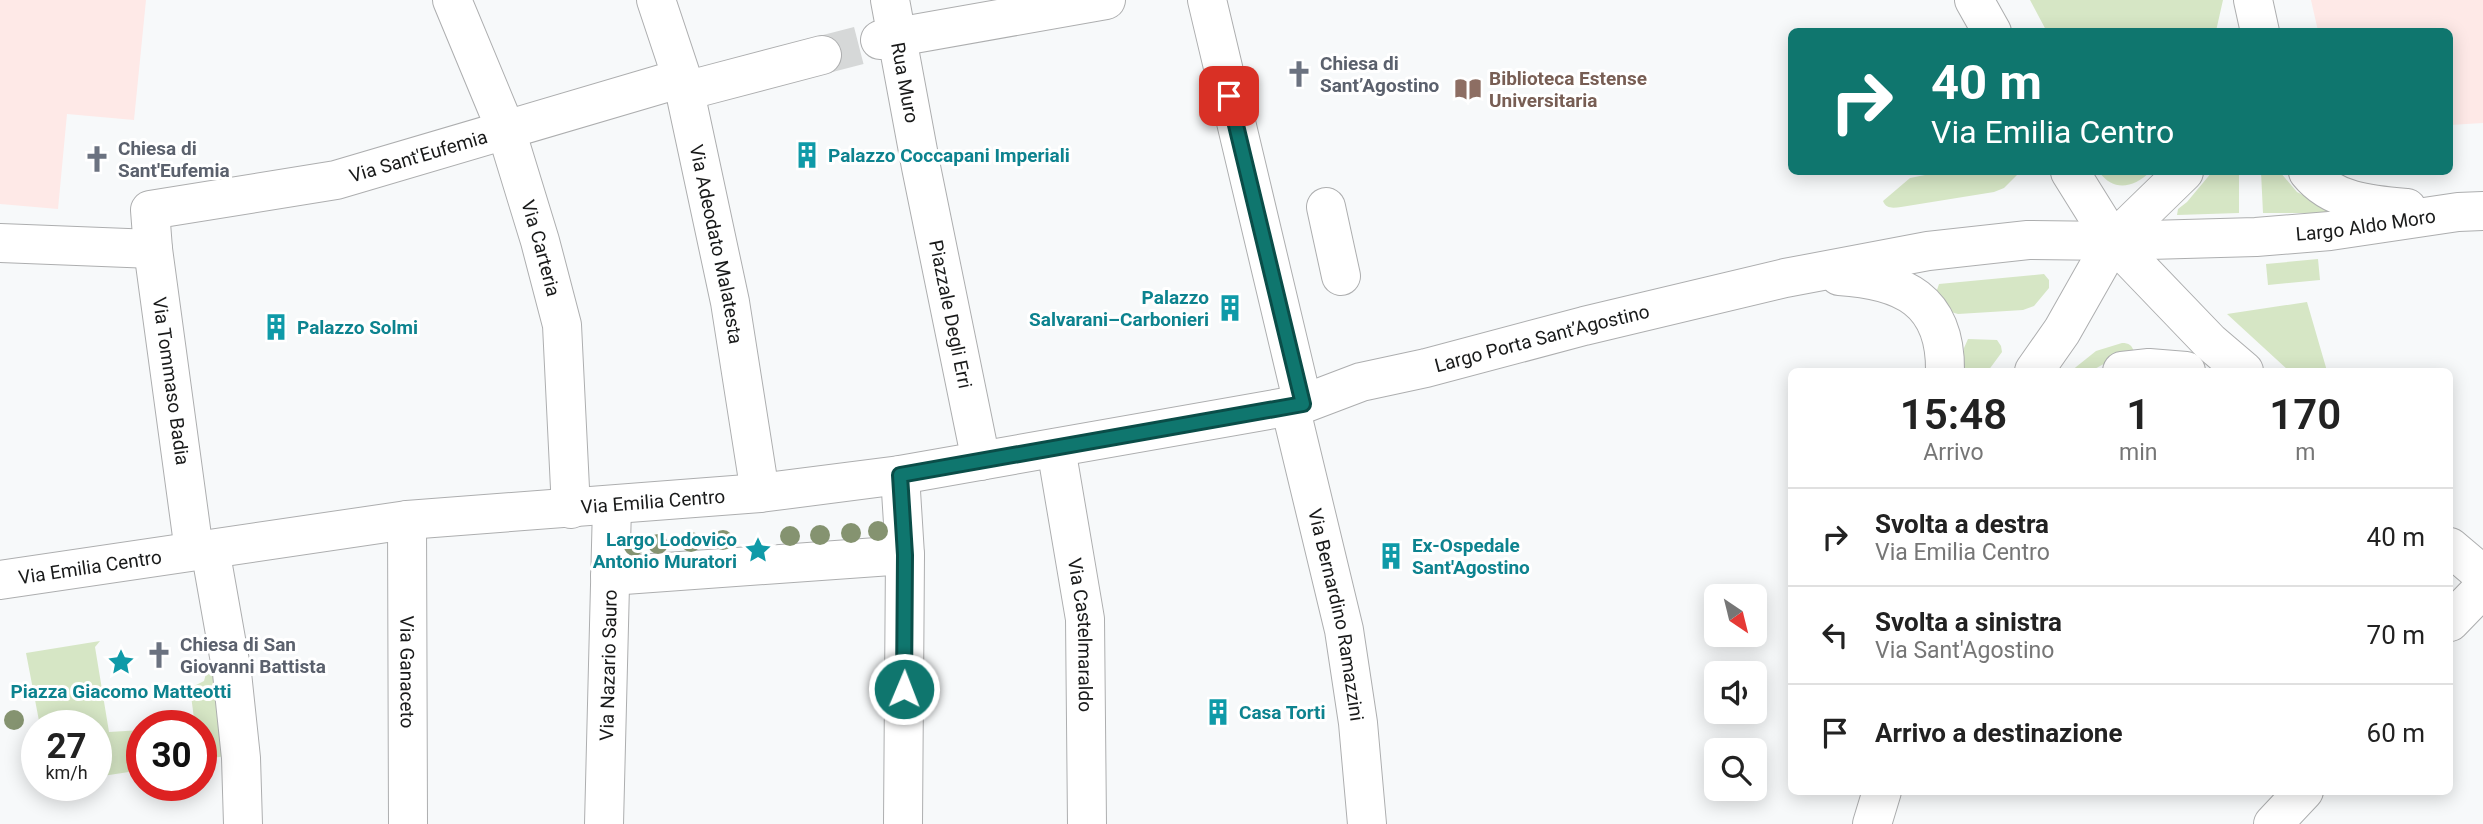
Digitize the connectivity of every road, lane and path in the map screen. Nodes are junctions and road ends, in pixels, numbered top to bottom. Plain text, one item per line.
1 (452, 0) edge
2 (656, 0) edge
3 (1106, 0) edge
4 (1207, 0) edge
5 (1975, 0) edge
6 (2251, 0) edge
7 (889, 25) edge
8 (1990, 28) edge
9 (2245, 28) edge
10 (2259, 28) edge
11 (822, 55) tunnel mouth
12 (683, 85) junction
13 (506, 130) junction
14 (921, 167) joint
15 (2072, 175) edge
16 (2181, 175) edge
17 (2312, 175) edge
18 (1326, 207) dead end
19 (150, 210) joint
20 (2470, 212) edge
21 (2113, 241) junction
22 (0, 243) edge
23 (153, 249) junction
24 (1341, 276) dead end
25 (1785, 278) junction
26 (1945, 368) edge
27 (2036, 368) edge
28 (2240, 368) edge
29 (1296, 405) junction
30 (1056, 448) junction
31 (981, 461) junction
32 (900, 475) junction
33 (760, 493) junction
34 (612, 506) junction
35 (571, 509) junction
36 (407, 520) junction
37 (202, 550) junction
38 (2453, 550) edge
39 (905, 555) junction
40 (2483, 575) edge
41 (610, 576) junction
42 (0, 580) edge
43 (2483, 587) edge
44 (2453, 619) edge
45 (1881, 795) edge
46 (2301, 795) edge
47 (243, 824) edge
48 (408, 824) edge
49 (604, 824) edge
50 (903, 824) edge
51 (1087, 824) edge
52 (1367, 824) edge
53 (1872, 824) edge
54 (2273, 824) edge

1 - 13 street, Via Carteria
2 - 12 street, Via Adeodato Malatesta
3 - 7 street
4 - 29 street, Via Bernardino Ramazzini
5 - 8 street
6 - 9 street
6 - 10 street
7 - 14 street, Rua Muro
11 - 12 street, Via Sant'Eufemia
12 - 13 street, Via Sant'Eufemia
12 - 33 street, Via Adeodato Malatesta
13 - 19 street, Via Sant'Eufemia
13 - 35 street, Via Carteria
14 - 31 street, Piazzale Degli Erri
15 - 21 street
16 - 21 street
17 - 20 street, Largo Aldo Moro
18 - 24 street
19 - 23 street, Via Tommaso Badia
20 - 21 street, Largo Aldo Moro
21 - 25 street, Largo Porta Sant’Agostino
21 - 27 street
21 - 28 street
22 - 23 street
23 - 37 street, Via Tommaso Badia
25 - 26 street, Largo Porta Sant’Agostino
25 - 29 street, Largo Porta Sant’Agostino
29 - 30 street, Via Emilia Centro
29 - 52 street, Via Bernardino Ramazzini
30 - 31 street, Via Emilia Centro
30 - 51 street, Via Castelmaraldo
31 - 32 street, Via Emilia Centro
32 - 33 street, Via Emilia Centro
32 - 39 street
33 - 34 street, Via Emilia Centro
34 - 35 street, Via Emilia Centro
34 - 41 street, Via Nazario Sauro
35 - 36 street, Via Emilia Centro
36 - 37 street, Via Emilia Centro
36 - 48 street, Via Ganaceto
37 - 42 street, Via Emilia Centro
37 - 47 street, Via Tommaso Badia
38 - 40 street
39 - 41 street
39 - 50 street
41 - 49 street, Via Nazario Sauro
43 - 44 street
45 - 53 street
46 - 54 street

